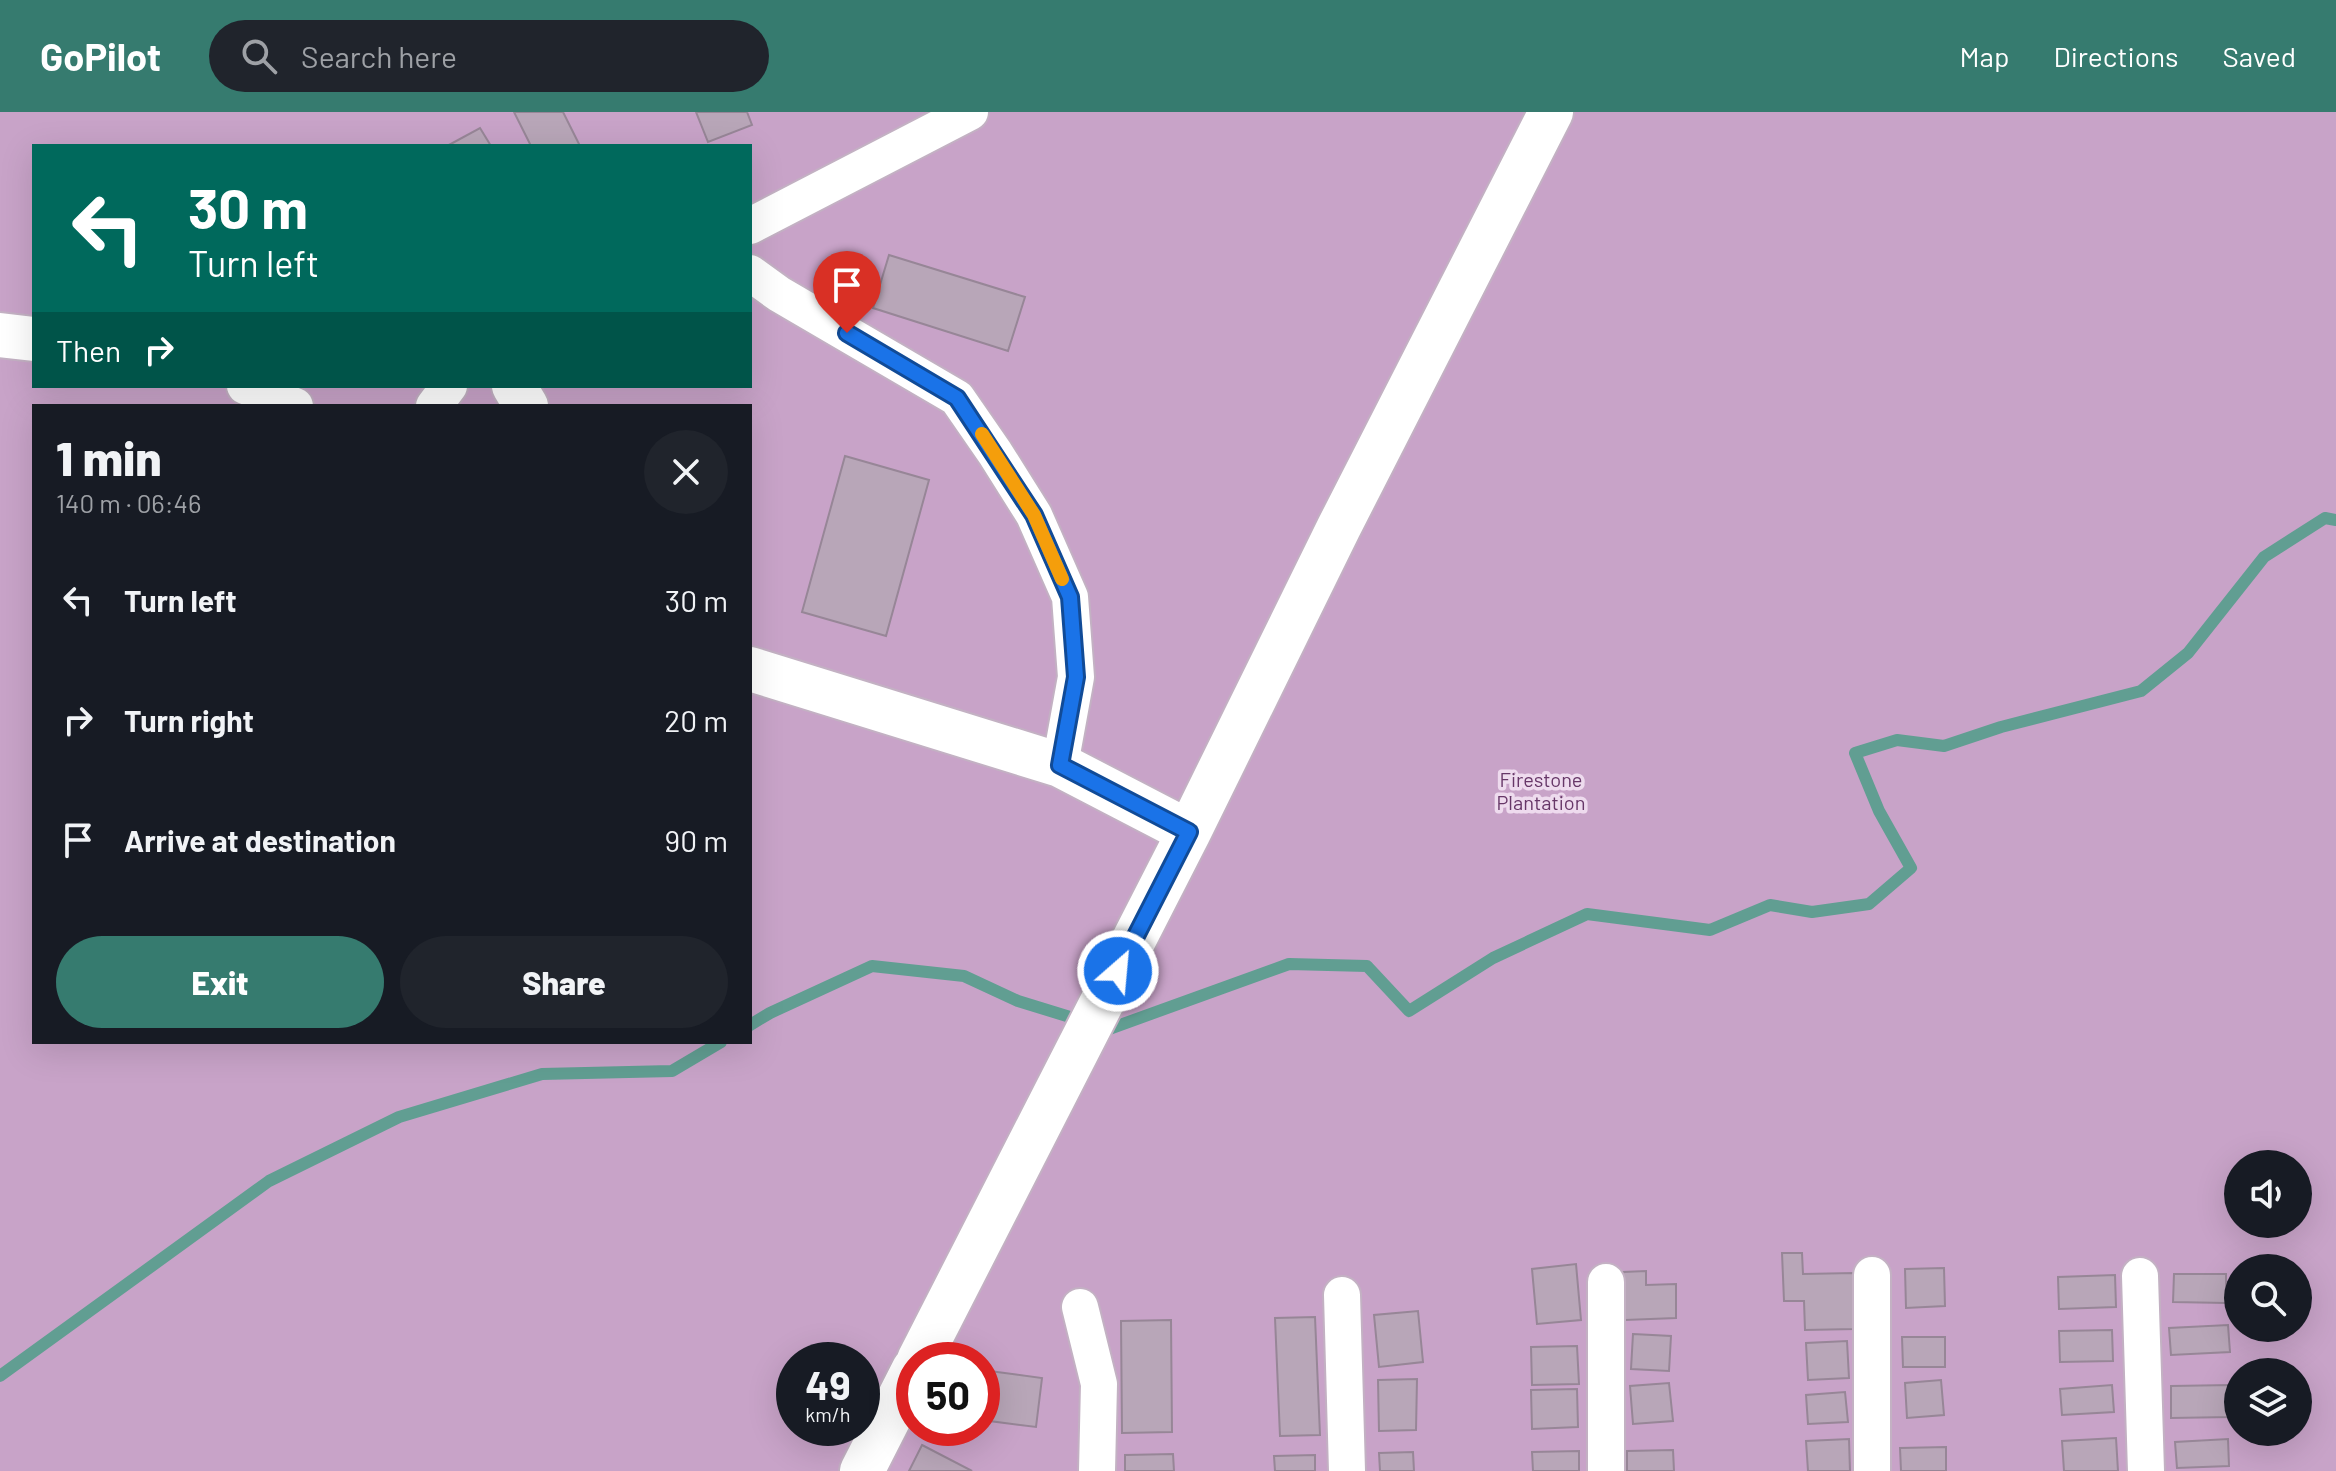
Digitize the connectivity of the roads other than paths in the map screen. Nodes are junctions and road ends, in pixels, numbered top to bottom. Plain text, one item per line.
1 (970, 112) edge
2 (1551, 112) edge
3 (752, 225) edge
4 (752, 274) edge
5 (0, 335) edge
6 (32, 339) edge
7 (250, 388) edge
8 (290, 404) edge
9 (752, 670) edge
10 (1060, 765) junction
11 (1189, 832) junction
12 (1872, 1275) dead end
13 (2140, 1276) dead end
14 (1606, 1282) dead end
15 (1342, 1295) dead end
16 (1080, 1307) dead end
17 (928, 1342) edge
18 (896, 1404) edge
19 (862, 1471) edge
20 (1097, 1471) edge
21 (1347, 1471) edge
22 (1606, 1471) edge
23 (1872, 1471) edge
24 (2146, 1471) edge

1 - 3 street
2 - 11 main road
4 - 10 street
5 - 6 main road
7 - 8 street
9 - 10 main road
10 - 11 main road
11 - 17 main road
12 - 23 street
13 - 24 street
14 - 22 street
15 - 21 street
16 - 20 street
18 - 19 main road

